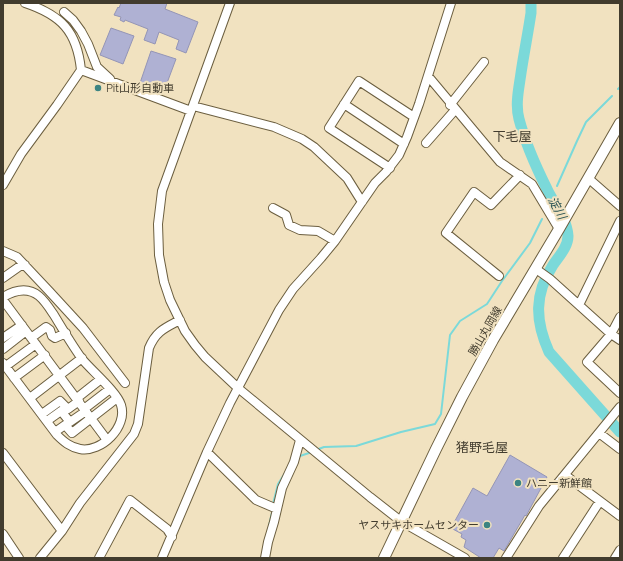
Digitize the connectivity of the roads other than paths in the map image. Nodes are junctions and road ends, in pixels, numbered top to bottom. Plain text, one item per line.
1 (25, 3) edge
2 (230, 3) edge
3 (451, 3) edge
4 (64, 12) dead end
5 (484, 62) dead end
6 (81, 70) junction
7 (428, 76) junction
8 (112, 81) junction
9 (344, 104) junction
10 (453, 108) junction
11 (192, 109) junction
12 (414, 117) junction
13 (620, 124) edge
14 (426, 143) dead end
15 (404, 144) junction
16 (390, 168) junction
17 (520, 175) junction
18 (588, 178) junction
19 (3, 185) edge
20 (362, 202) junction
21 (620, 206) edge
22 (273, 208) dead end
23 (620, 221) edge
24 (560, 227) junction
25 (335, 242) junction
26 (3, 251) edge
27 (17, 256) junction
28 (25, 265) junction
29 (538, 270) junction
30 (13, 271) junction
31 (499, 276) dead end
32 (3, 278) edge
33 (39, 296) junction
34 (3, 299) edge
35 (62, 305) junction
36 (579, 305) junction
37 (620, 317) edge
38 (180, 320) junction
39 (66, 333) junction
40 (29, 334) junction
41 (610, 334) junction
42 (3, 338) edge
43 (620, 340) edge
44 (3, 349) edge
45 (45, 355) junction
46 (82, 358) junction
47 (4, 364) edge
48 (60, 375) junction
49 (14, 378) junction
50 (101, 379) junction
51 (125, 383) dead end
52 (238, 388) junction
53 (110, 389) junction
54 (620, 393) edge
55 (30, 398) junction
56 (117, 398) junction
57 (78, 400) junction
58 (620, 408) edge
59 (87, 412) junction
60 (42, 414) junction
61 (47, 421) junction
62 (55, 432) junction
63 (599, 433) junction
64 (108, 440) junction
65 (300, 440) junction
66 (620, 449) edge
67 (207, 452) junction
68 (3, 453) edge
69 (565, 475) junction
70 (600, 501) junction
71 (277, 509) junction
72 (620, 516) edge
73 (402, 522) junction
74 (62, 531) junction
75 (3, 534) edge
76 (172, 537) junction
77 (620, 550) edge
78 (19, 558) edge
79 (40, 558) edge
80 (99, 558) edge
81 (162, 558) edge
82 (265, 558) edge
83 (384, 558) edge
84 (466, 558) edge
85 (506, 558) edge
86 (563, 558) edge
87 (615, 558) edge

1 - 6 street
2 - 11 street
3 - 7 street
4 - 8 street
5 - 10 street
6 - 8 street
6 - 19 street
7 - 10 street
7 - 12 street
8 - 11 street
9 - 12 street
9 - 15 street
9 - 16 street
10 - 14 street
10 - 17 street
11 - 20 street
11 - 38 street
12 - 15 street
13 - 18 main road, 勝山丸岡線
15 - 16 street
16 - 20 street
17 - 24 street
17 - 31 street
18 - 21 street
18 - 24 main road, 勝山丸岡線
20 - 25 street
22 - 25 street
23 - 36 street
24 - 29 main road, 勝山丸岡線
25 - 52 street
26 - 27 street
27 - 28 street
27 - 30 street
28 - 30 street
28 - 35 street
29 - 36 street
29 - 73 main road, 勝山丸岡線
30 - 32 street
33 - 34 street
33 - 35 street
33 - 39 street
34 - 40 street
35 - 51 street
36 - 41 street
37 - 41 street
38 - 52 street
38 - 74 street
39 - 40 street
39 - 46 street
40 - 42 street
40 - 44 street
40 - 45 street
40 - 47 street
41 - 43 street
41 - 54 street
45 - 48 street
45 - 49 street
46 - 48 street
46 - 50 street
47 - 49 street
48 - 55 street
48 - 57 street
49 - 55 street
50 - 53 street
50 - 57 street
52 - 65 street
52 - 67 street
53 - 56 street
53 - 59 street
55 - 60 street
56 - 59 street
56 - 64 street
57 - 59 street
57 - 60 street
58 - 63 street
59 - 61 street
59 - 62 street
59 - 64 street
60 - 61 street
61 - 62 street
62 - 64 street
63 - 66 street
63 - 69 street
65 - 71 street
65 - 73 street
67 - 71 street
67 - 76 street
68 - 74 street
69 - 70 street
69 - 85 street
70 - 72 street
70 - 86 street
71 - 82 street
73 - 83 main road, 勝山丸岡線
73 - 84 street
74 - 79 street
75 - 78 street
76 - 80 street
76 - 81 street
77 - 87 street

